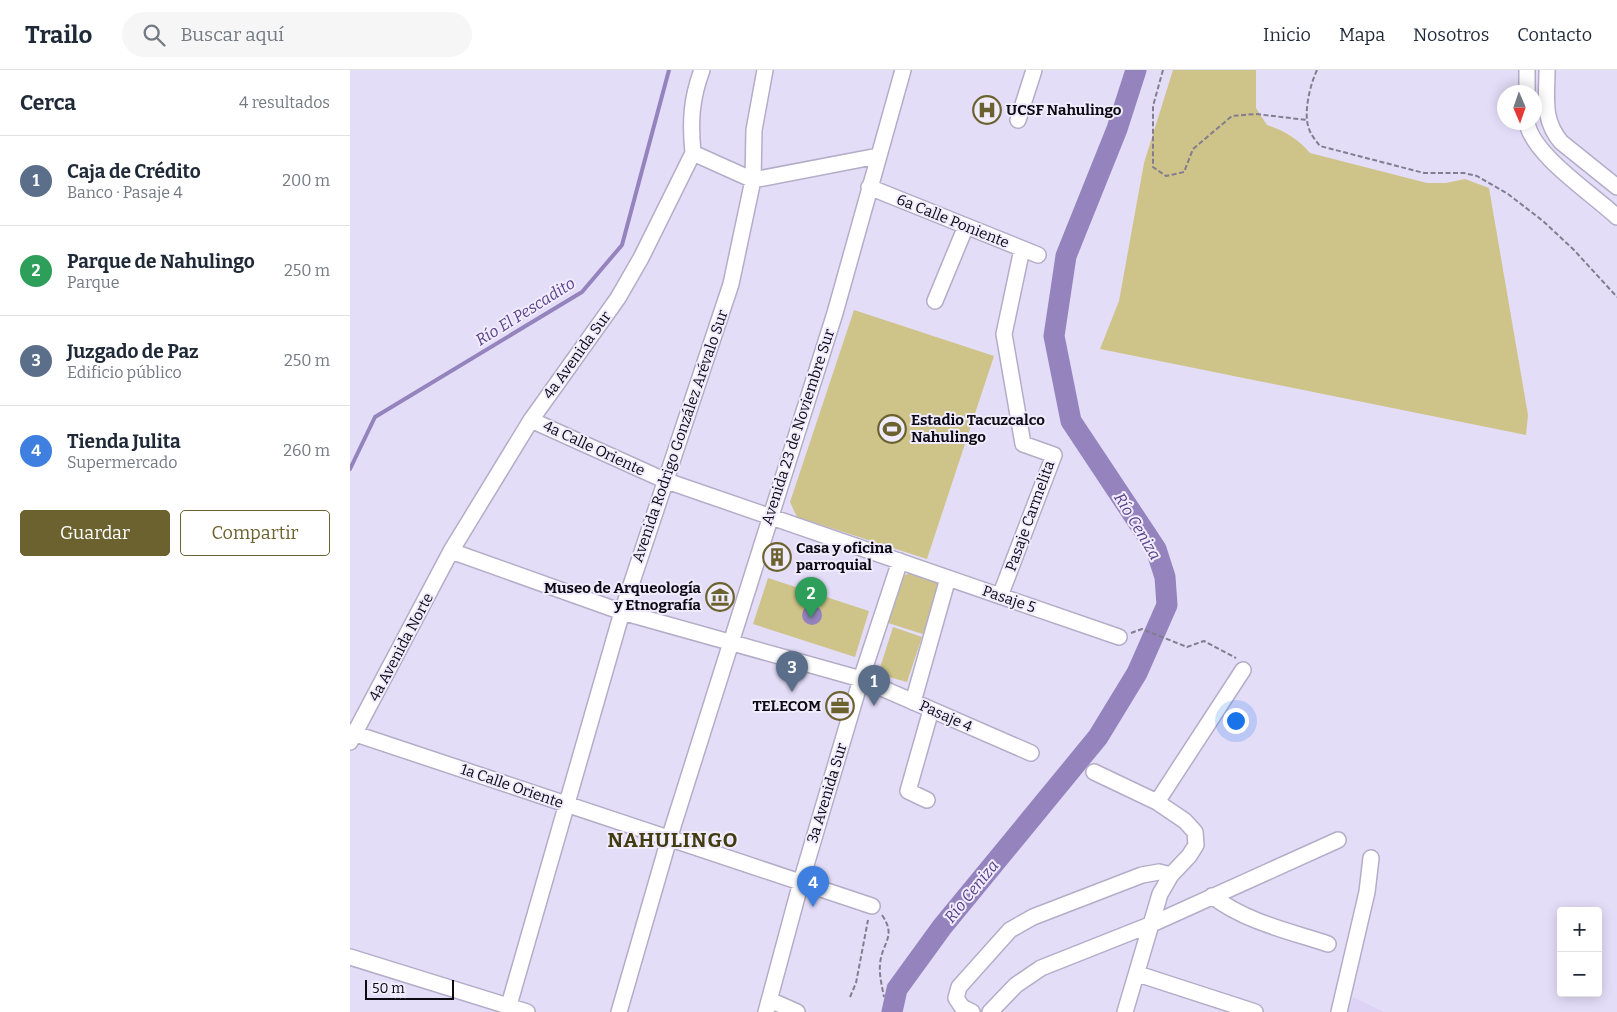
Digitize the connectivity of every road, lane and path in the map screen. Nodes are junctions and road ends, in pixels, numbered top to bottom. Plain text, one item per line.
1 (702, 70) edge
2 (765, 70) edge
3 (903, 70) edge
4 (1034, 70) edge
5 (1163, 70) edge
6 (1317, 70) edge
7 (1527, 70) edge
8 (1548, 70) edge
9 (1527, 85) edge
10 (1018, 120) dead end
11 (1307, 120) junction
12 (1529, 130) edge
13 (693, 153) junction
14 (878, 156) junction
15 (753, 180) junction
16 (869, 187) junction
17 (1617, 187) edge
18 (1617, 217) edge
19 (966, 226) junction
20 (1022, 249) junction
21 (1038, 255) dead end
22 (1617, 297) edge
23 (935, 300) dead end
24 (531, 420) junction
25 (664, 480) junction
26 (770, 517) junction
27 (451, 551) junction
28 (900, 561) junction
29 (948, 578) junction
30 (1000, 596) junction
31 (622, 612) junction
32 (1142, 629) dead end
33 (1118, 637) dead end
34 (732, 642) junction
35 (1243, 670) joint
36 (861, 679) junction
37 (913, 702) junction
38 (932, 710) junction
39 (352, 736) edge
40 (1031, 753) dead end
41 (1094, 772) dead end
42 (927, 800) dead end
43 (1157, 802) junction
44 (566, 805) junction
45 (669, 839) junction
46 (1338, 840) dead end
47 (1371, 858) dead end
48 (1171, 875) junction
49 (801, 882) junction
50 (1212, 896) junction
51 (872, 906) junction
52 (1152, 924) junction
53 (1328, 944) dead end
54 (350, 957) edge
55 (1138, 974) junction
56 (884, 996) dead end
57 (850, 997) dead end
58 (768, 1006) edge
59 (508, 1009) edge
60 (527, 1012) edge
61 (619, 1012) edge
62 (797, 1012) edge
63 (972, 1012) edge
64 (990, 1012) edge
65 (1125, 1012) edge
66 (1255, 1012) edge
67 (1339, 1012) edge

1 - 13 street
2 - 15 street, Avenida Rodrigo González Arévalo Sur
3 - 14 street, Avenida 23 de Noviembre Sur
4 - 10 street
5 - 11 path
6 - 11 path
7 - 9 street
8 - 17 street
11 - 22 path
12 - 18 street
13 - 15 street
13 - 24 street, 4a Avenida Sur
14 - 15 street
14 - 16 street, Avenida 23 de Noviembre Sur
15 - 25 street, Avenida Rodrigo González Arévalo Sur
16 - 19 street, 6a Calle Poniente
16 - 26 street, Avenida 23 de Noviembre Sur
19 - 20 street, 6a Calle Poniente
19 - 23 street
20 - 21 street, 6a Calle Poniente
20 - 30 street, Pasaje Carmelita
24 - 25 street, 4a Calle Oriente
24 - 27 street, 4a Avenida Sur
25 - 26 street, 4a Calle Oriente
25 - 31 street, Avenida Rodrigo González Arévalo Sur
26 - 28 street, 4a Calle Oriente
26 - 34 street, Avenida 23 de Noviembre Sur
27 - 31 street, Pasaje 4
27 - 39 street, 4a Avenida Norte
28 - 29 street, Pasaje 5
28 - 36 street, 3a Avenida Sur
29 - 30 street, Pasaje 5
29 - 37 street
30 - 33 street, Pasaje 5
31 - 34 street, Pasaje 4
31 - 44 street, Avenida Rodrigo González Arévalo Sur
32 - 35 path
34 - 36 street, Pasaje 4
34 - 45 street, Avenida 23 de Noviembre Sur
35 - 43 street
36 - 37 street, Pasaje 4
36 - 49 street, 3a Avenida Sur
37 - 38 street, Pasaje 4
38 - 40 street, Pasaje 4
38 - 42 street
39 - 44 street, 1a Calle Oriente
41 - 43 street
43 - 48 street
44 - 45 street, 1a Calle Oriente
44 - 59 street, Avenida Rodrigo González Arévalo Sur
45 - 49 street, 1a Calle Oriente
45 - 61 street, Avenida 23 de Noviembre Sur
46 - 50 street
47 - 67 street
48 - 52 street
48 - 63 street
49 - 51 street, 1a Calle Oriente
49 - 58 street, 3a Avenida Sur
50 - 52 street
50 - 53 street
51 - 56 path
51 - 57 path
52 - 55 street
52 - 64 street
54 - 59 street
55 - 65 street
55 - 66 street
58 - 62 street
59 - 60 street

